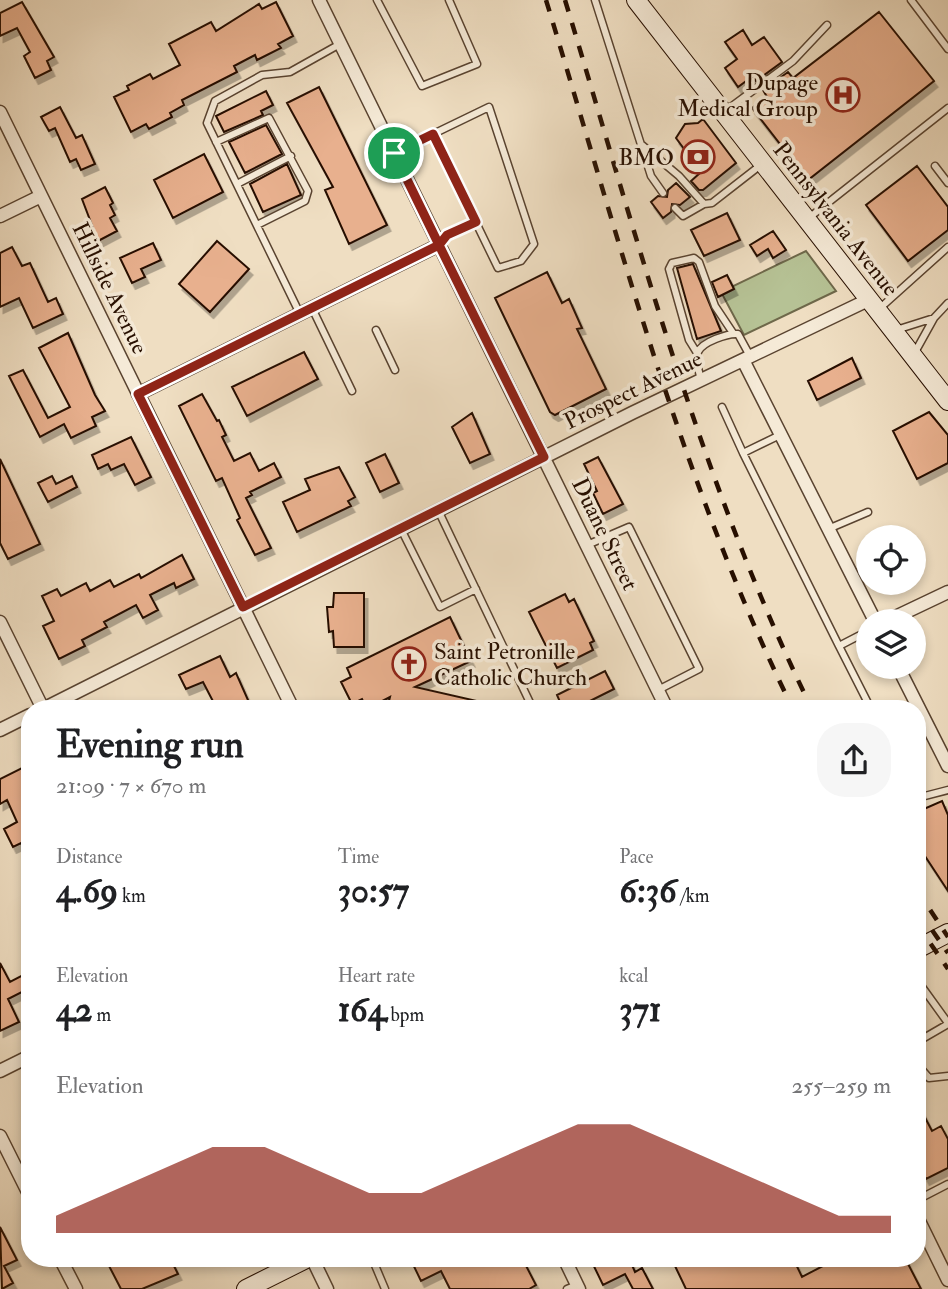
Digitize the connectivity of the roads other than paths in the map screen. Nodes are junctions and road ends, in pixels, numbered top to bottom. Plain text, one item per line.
1 (319, 0) edge
2 (377, 0) edge
3 (449, 0) edge
4 (595, 0) edge
5 (636, 0) edge
6 (911, 0) edge
7 (827, 25) dead end
8 (340, 44) junction
9 (948, 49) edge
10 (948, 108) edge
11 (0, 112) edge
12 (723, 113) junction
13 (433, 134) junction
14 (216, 142) junction
15 (641, 145) junction
16 (394, 153) junction
17 (291, 156) junction
18 (762, 164) junction
19 (935, 166) dead end
20 (948, 183) edge
21 (237, 184) junction
22 (663, 193) dead end
23 (41, 196) junction
24 (704, 204) junction
25 (675, 208) dead end
26 (0, 216) edge
27 (806, 220) junction
28 (476, 222) junction
29 (257, 225) junction
30 (439, 245) junction
31 (948, 247) edge
32 (948, 303) edge
33 (873, 305) junction
34 (312, 308) junction
35 (300, 314) junction
36 (934, 318) junction
37 (376, 330) dead end
38 (893, 331) junction
39 (733, 333) junction
40 (697, 354) junction
41 (913, 356) junction
42 (746, 358) junction
43 (395, 370) dead end
44 (701, 380) junction
45 (352, 391) dead end
46 (138, 394) junction
47 (948, 401) edge
48 (722, 407) dead end
49 (780, 435) junction
50 (743, 453) junction
51 (544, 457) junction
52 (438, 510) junction
53 (868, 512) dead end
54 (401, 529) junction
55 (828, 529) junction
56 (587, 545) junction
57 (475, 589) junction
58 (948, 592) edge
59 (243, 607) junction
60 (868, 609) edge
61 (912, 609) edge
62 (0, 622) edge
63 (856, 637) edge
64 (839, 646) junction
65 (904, 679) edge
66 (658, 690) junction
67 (39, 700) edge
68 (61, 700) edge
69 (289, 700) edge
70 (529, 700) edge
71 (663, 700) edge
72 (866, 700) edge
73 (915, 700) edge
74 (21, 720) edge
75 (926, 722) edge
76 (0, 730) edge
77 (948, 766) edge
78 (948, 790) edge
79 (926, 796) edge
80 (948, 933) edge
81 (926, 944) edge
82 (926, 993) edge
83 (948, 1023) edge
84 (926, 1036) edge
85 (21, 1060) edge
86 (0, 1071) edge
87 (926, 1074) edge
88 (948, 1076) edge
89 (0, 1136) edge
90 (21, 1178) edge
91 (948, 1184) edge
92 (926, 1195) edge
93 (926, 1235) edge
94 (65, 1267) edge
95 (291, 1267) edge
96 (315, 1267) edge
97 (376, 1267) edge
98 (567, 1267) edge
99 (947, 1276) edge
100 (575, 1288) edge
101 (76, 1289) edge
102 (246, 1289) edge
103 (327, 1289) edge
104 (385, 1289) edge

1 - 8 street, Duane Street
2 - 3 lane
4 - 15 lane
5 - 12 street, Pennsylvania Avenue
6 - 9 lane
7 - 12 lane
8 - 14 lane
8 - 16 street, Duane Street
10 - 27 lane
11 - 23 street, Hillside Avenue
12 - 18 street, Pennsylvania Avenue
13 - 16 lane
13 - 28 lane
13 - 28 lane
14 - 17 lane
14 - 21 lane
15 - 22 lane
15 - 24 lane
16 - 30 street, Duane Street
17 - 21 lane
17 - 29 lane
18 - 24 lane
18 - 27 street, Pennsylvania Avenue
19 - 20 lane
21 - 29 lane
23 - 26 street
23 - 46 street, Hillside Avenue
24 - 25 lane
27 - 33 street, Pennsylvania Avenue
28 - 30 lane
29 - 35 lane
30 - 34 street
30 - 51 street, Duane Street
31 - 33 lane
32 - 36 lane
33 - 38 street, Pennsylvania Avenue
33 - 42 street, Prospect Avenue
34 - 35 street
34 - 45 lane
35 - 46 street
36 - 38 lane
36 - 41 lane
37 - 43 lane
38 - 41 street, Pennsylvania Avenue
39 - 40 lane
39 - 40 lane
39 - 42 lane
40 - 44 lane
41 - 47 street, Pennsylvania Avenue
42 - 44 street, Prospect Avenue
42 - 49 street
44 - 51 street, Prospect Avenue
46 - 59 street, Hillside Avenue
48 - 50 lane
49 - 50 lane
49 - 55 street
50 - 64 lane
51 - 52 street, Prospect Avenue
51 - 56 street, Duane Street
52 - 54 street, Prospect Avenue
52 - 57 lane
53 - 55 lane
54 - 57 lane
54 - 59 street, Prospect Avenue
55 - 60 street
56 - 66 street, Duane Street
56 - 66 lane
57 - 70 lane
58 - 61 street
59 - 68 street, Prospect Avenue
59 - 69 street, Hillside Avenue
62 - 67 street
63 - 64 lane
64 - 72 lane
65 - 73 street
66 - 71 street, Duane Street
74 - 76 street
75 - 77 street
78 - 79 lane
80 - 81 street
82 - 83 lane
83 - 84 lane
85 - 86 street
87 - 88 lane
89 - 90 street
91 - 92 lane
93 - 99 street
94 - 101 street
95 - 102 street
96 - 103 street
97 - 104 lane
98 - 100 street

